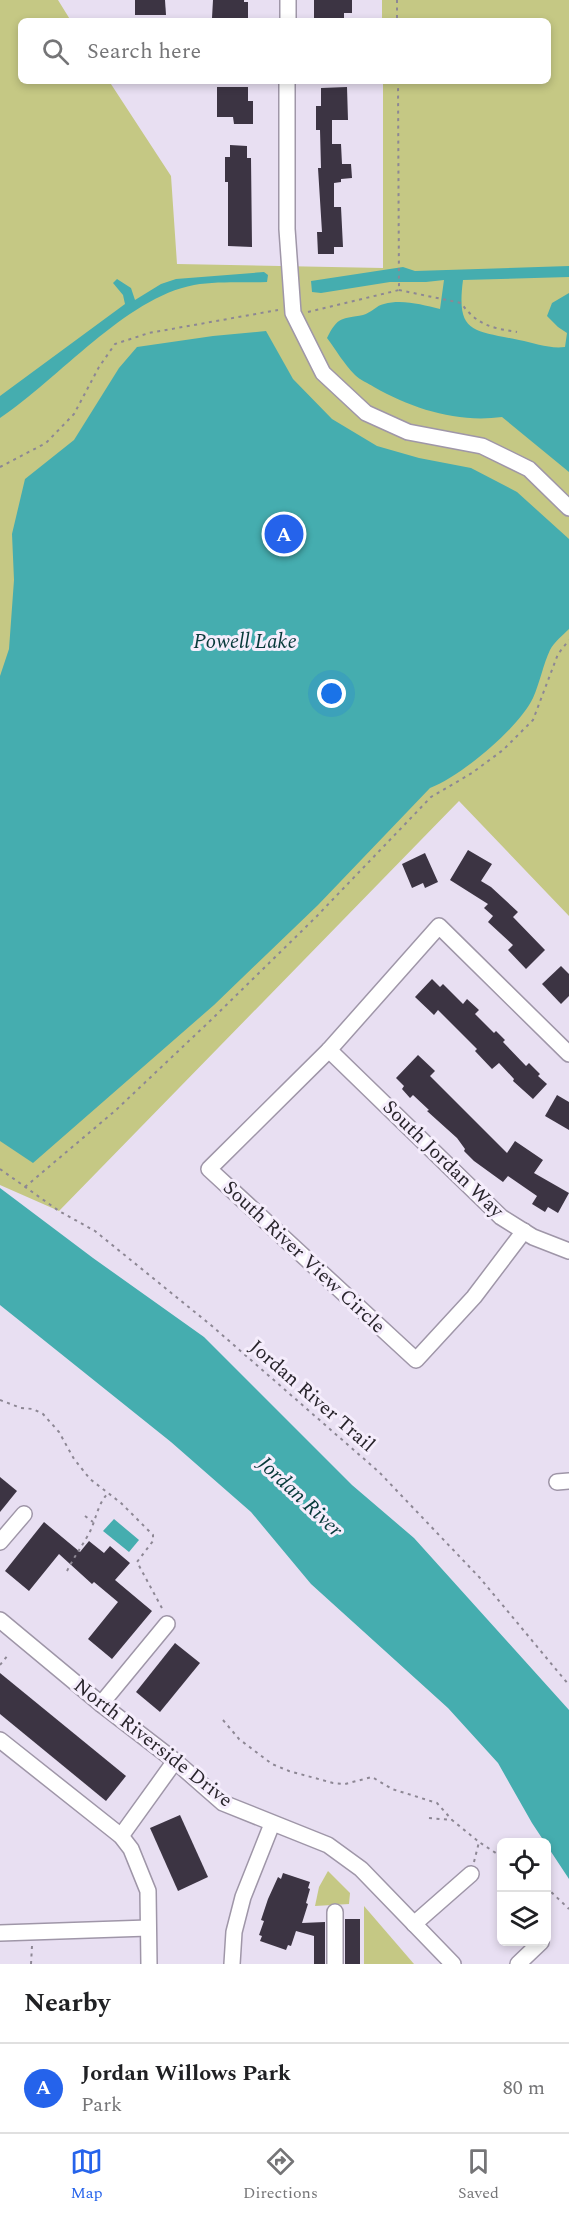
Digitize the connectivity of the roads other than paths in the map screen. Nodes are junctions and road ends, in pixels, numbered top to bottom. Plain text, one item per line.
1 (288, 0) edge
2 (288, 18) edge
3 (287, 84) edge
4 (569, 508) edge
5 (329, 1050) junction
6 (569, 1054) edge
7 (524, 1231) junction
8 (569, 1251) edge
9 (24, 1514) dead end
10 (0, 1542) edge
11 (0, 1620) edge
12 (167, 1624) road end
13 (101, 1704) junction
14 (0, 1740) edge
15 (176, 1761) junction
16 (272, 1824) junction
17 (121, 1836) junction
18 (471, 1874) road end
19 (335, 1912) dead end
20 (414, 1924) junction
21 (148, 1929) junction
22 (0, 1933) edge
23 (537, 1946) edge
24 (149, 1964) edge
25 (232, 1964) edge
26 (335, 1964) edge
27 (453, 1964) edge
28 (518, 1964) edge

1 - 2 street
3 - 4 street
5 - 6 street, South River View Circle
5 - 7 street, South Jordan Way
5 - 7 street, South River View Circle
7 - 8 street, South Jordan Way
9 - 10 street
11 - 13 street, North Riverside Drive
12 - 13 street
13 - 15 street, North Riverside Drive
14 - 17 street
15 - 16 street, North Riverside Drive
15 - 17 street
16 - 20 street, North Riverside Drive
16 - 25 street
17 - 21 street
18 - 20 street
19 - 26 street
20 - 27 street, North Riverside Drive
21 - 22 street
21 - 24 street
23 - 28 street

